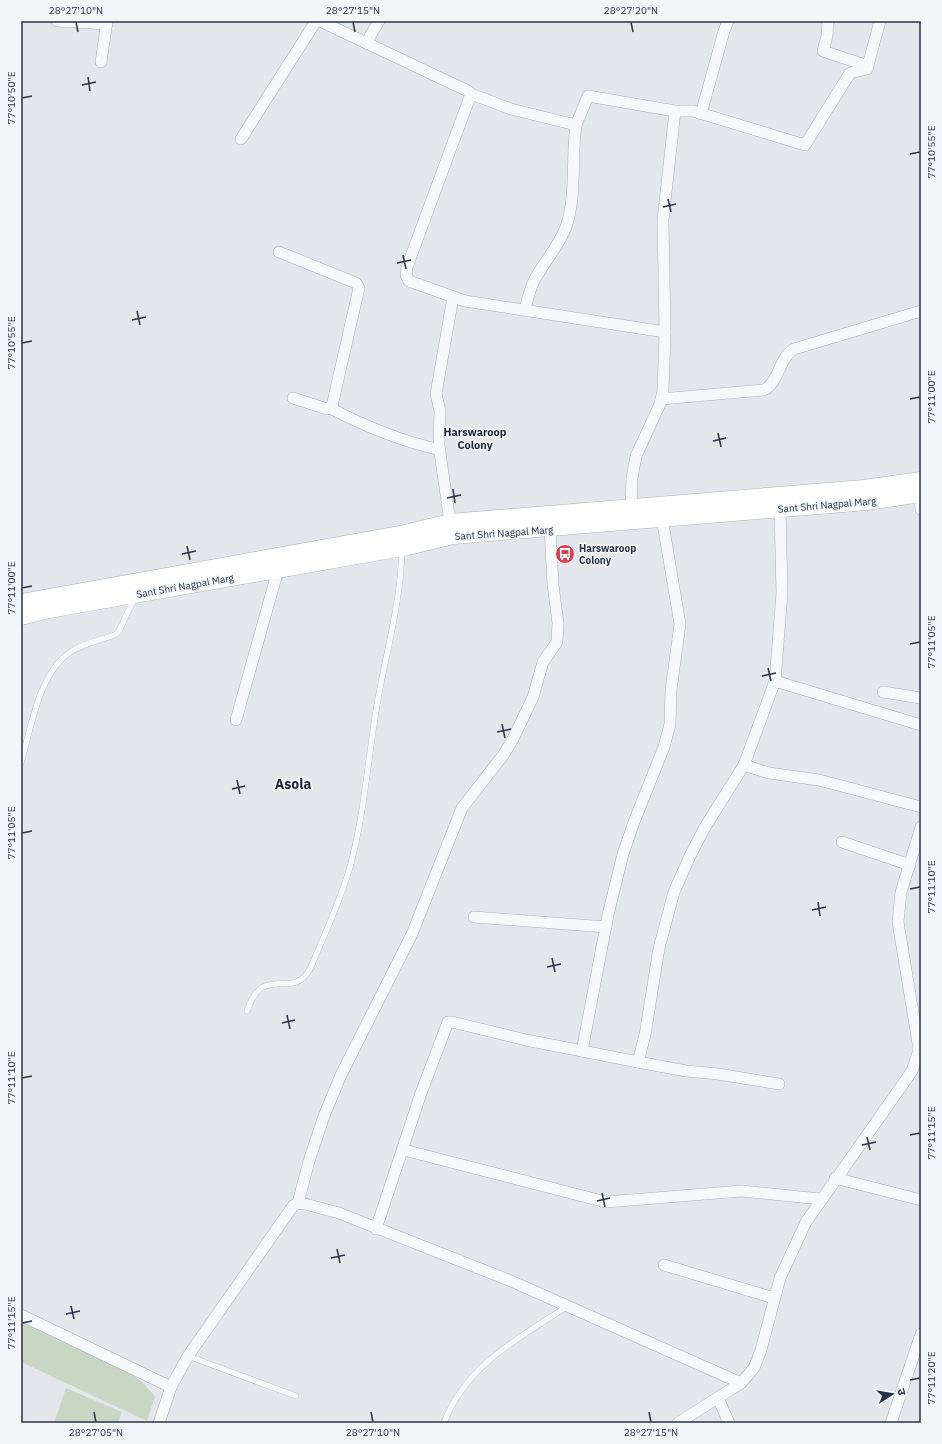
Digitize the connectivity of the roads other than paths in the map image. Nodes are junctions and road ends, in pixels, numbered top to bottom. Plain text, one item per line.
1 (57, 21) edge
2 (316, 21) edge
3 (320, 21) edge
4 (379, 21) edge
5 (728, 21) edge
6 (828, 21) edge
7 (880, 21) edge
8 (107, 23) edge
9 (366, 43) junction
10 (101, 62) dead end
11 (868, 66) junction
12 (471, 94) junction
13 (675, 111) junction
14 (701, 114) junction
15 (576, 125) junction
16 (241, 139) dead end
17 (279, 252) dead end
18 (453, 297) junction
19 (525, 309) junction
20 (921, 312) edge
21 (664, 332) junction
22 (293, 398) dead end
23 (661, 399) junction
24 (330, 408) junction
25 (440, 450) junction
26 (920, 495) edge
27 (632, 508) junction
28 (780, 508) junction
29 (662, 518) junction
30 (450, 522) junction
31 (550, 529) junction
32 (402, 548) junction
33 (278, 570) junction
34 (136, 595) junction
35 (21, 602) edge
36 (21, 617) edge
37 (775, 681) junction
38 (882, 692) dead end
39 (921, 698) edge
40 (236, 720) dead end
41 (921, 725) edge
42 (21, 763) edge
43 (744, 765) junction
44 (921, 807) edge
45 (921, 827) edge
46 (842, 842) dead end
47 (910, 865) junction
48 (474, 917) dead end
49 (606, 927) junction
50 (247, 1011) dead end
51 (582, 1051) junction
52 (920, 1052) edge
53 (638, 1062) junction
54 (779, 1084) dead end
55 (404, 1150) junction
56 (835, 1178) junction
57 (820, 1199) junction
58 (921, 1200) edge
59 (298, 1203) junction
60 (376, 1229) junction
61 (664, 1265) dead end
62 (774, 1298) junction
63 (568, 1306) junction
64 (21, 1315) edge
65 (921, 1334) edge
66 (188, 1356) junction
67 (741, 1383) junction
68 (171, 1387) junction
69 (296, 1396) dead end
70 (718, 1398) junction
71 (159, 1423) edge
72 (444, 1423) edge
73 (678, 1423) edge
74 (729, 1423) edge
75 (891, 1423) edge

1 - 8 street
2 - 16 street
3 - 9 street
4 - 9 street
5 - 14 street
6 - 11 street
7 - 11 street
8 - 10 street
9 - 12 street
11 - 14 street
12 - 15 street
12 - 18 street
13 - 14 street
13 - 15 street
13 - 21 street
15 - 19 street
17 - 24 street
18 - 19 street
18 - 25 street
19 - 21 street
20 - 23 street
21 - 23 street
22 - 24 street
23 - 27 street
24 - 25 street
25 - 30 street
26 - 27 main road, Sant Shri Nagpal Marg
26 - 28 main road, Sant Shri Nagpal Marg
27 - 30 main road, Sant Shri Nagpal Marg
28 - 29 main road, Sant Shri Nagpal Marg
28 - 37 street
29 - 31 main road, Sant Shri Nagpal Marg
29 - 49 street
30 - 35 main road, Sant Shri Nagpal Marg
31 - 32 main road, Sant Shri Nagpal Marg
31 - 59 street
32 - 33 main road, Sant Shri Nagpal Marg
32 - 50 lane
33 - 34 main road, Sant Shri Nagpal Marg
33 - 40 street
34 - 36 main road, Sant Shri Nagpal Marg
34 - 42 lane
37 - 41 street
37 - 43 street
38 - 39 street
43 - 44 street
43 - 53 street
45 - 47 street
46 - 47 street
47 - 52 street
48 - 49 street
49 - 51 street
51 - 53 street
51 - 55 street
52 - 56 street
53 - 54 street
55 - 57 street
55 - 60 street
56 - 57 street
56 - 58 street
57 - 62 street
59 - 60 street
59 - 66 street
60 - 63 street
61 - 62 street
62 - 67 street
63 - 67 street
63 - 72 lane
64 - 68 street
65 - 75 street
66 - 68 street
66 - 69 lane
67 - 70 street
68 - 71 street
70 - 73 street
70 - 74 street

